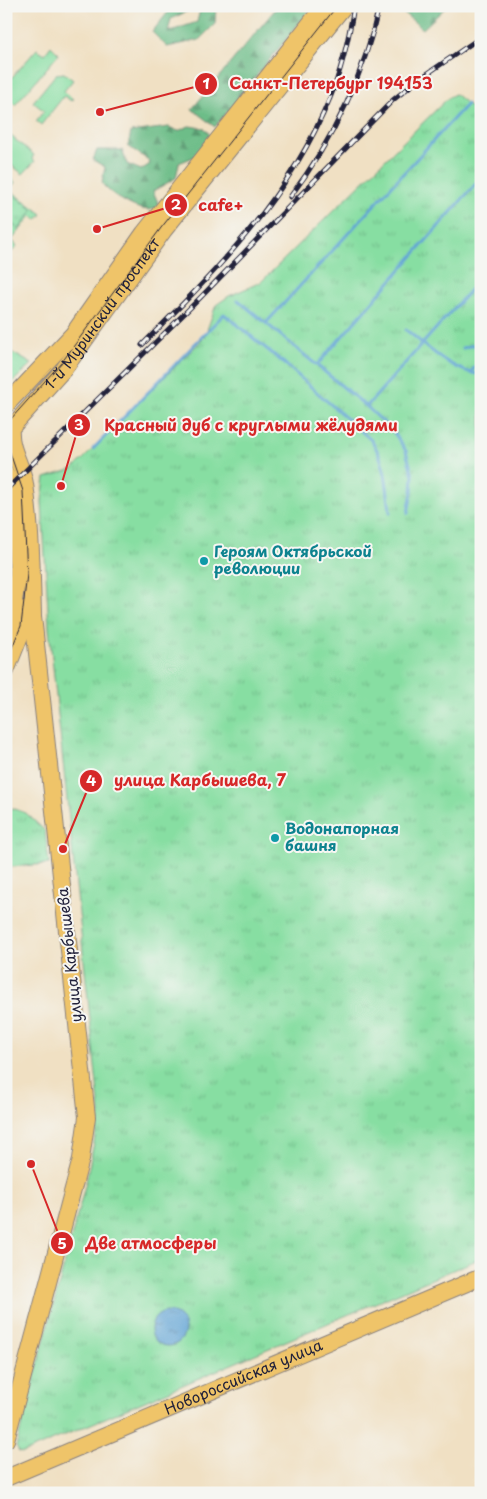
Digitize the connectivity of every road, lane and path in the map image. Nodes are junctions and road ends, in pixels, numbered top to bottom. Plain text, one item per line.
1 (324, 6) edge
2 (344, 6) edge
3 (6, 405) edge
4 (18, 462) joint
5 (6, 475) edge
6 (32, 574) junction
7 (6, 633) edge
8 (6, 671) edge
9 (481, 1277) edge
10 (6, 1440) edge
11 (6, 1478) edge

1 - 3 main road, 1-й Муринский проспект
2 - 4 main road, 1-й Муринский проспект
4 - 6 main road, улица Карбышева
5 - 7 main road
6 - 8 main road
6 - 10 main road, улица Карбышева
9 - 11 main road, Новороссийская улица

